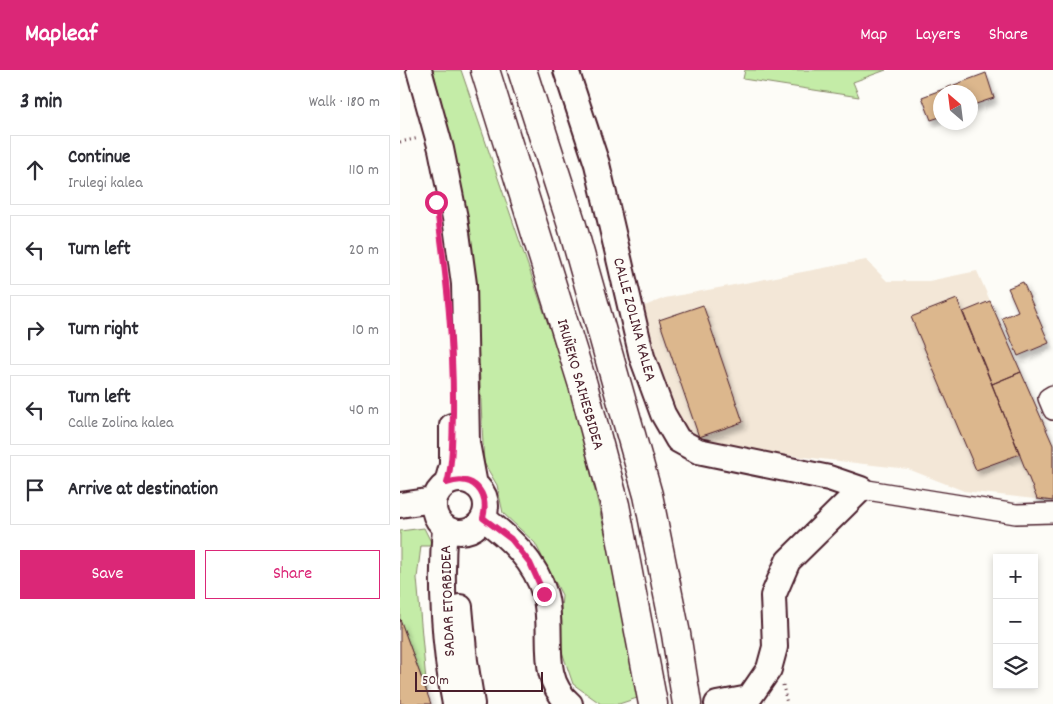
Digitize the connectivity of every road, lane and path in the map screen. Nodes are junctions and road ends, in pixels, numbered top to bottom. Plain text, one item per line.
1 (402, 70) edge
2 (419, 70) edge
3 (476, 70) edge
4 (485, 70) edge
5 (522, 70) edge
6 (537, 70) edge
7 (566, 70) edge
8 (411, 140) edge
9 (515, 162) junction
10 (558, 180) junction
11 (1053, 395) edge
12 (1053, 410) edge
13 (475, 484) junction
14 (861, 489) junction
15 (440, 492) junction
16 (400, 505) edge
17 (1053, 513) edge
18 (483, 518) junction
19 (452, 530) junction
20 (455, 704) edge
21 (472, 704) edge
22 (570, 704) edge
23 (653, 704) edge
24 (687, 704) edge
25 (717, 704) edge

1 - 8 street
2 - 13 street
3 - 9 highway
4 - 9 highway, IRUÑEKO SAIHESBIDEA
5 - 10 highway, IRUÑEKO SAIHESBIDEA
6 - 10 highway
7 - 14 street, CALLE ZOLINA KALEA
8 - 15 street
9 - 23 highway, IRUÑEKO SAIHESBIDEA
10 - 24 highway, IRUÑEKO SAIHESBIDEA
11 - 12 street
13 - 15 street
13 - 18 street
14 - 17 street, CALLE ZOLINA KALEA
14 - 25 street
15 - 16 street
15 - 19 street
18 - 19 street
18 - 22 street
19 - 20 street, SADAR ETORBIDEA
19 - 21 street, SADAR ETORBIDEA

